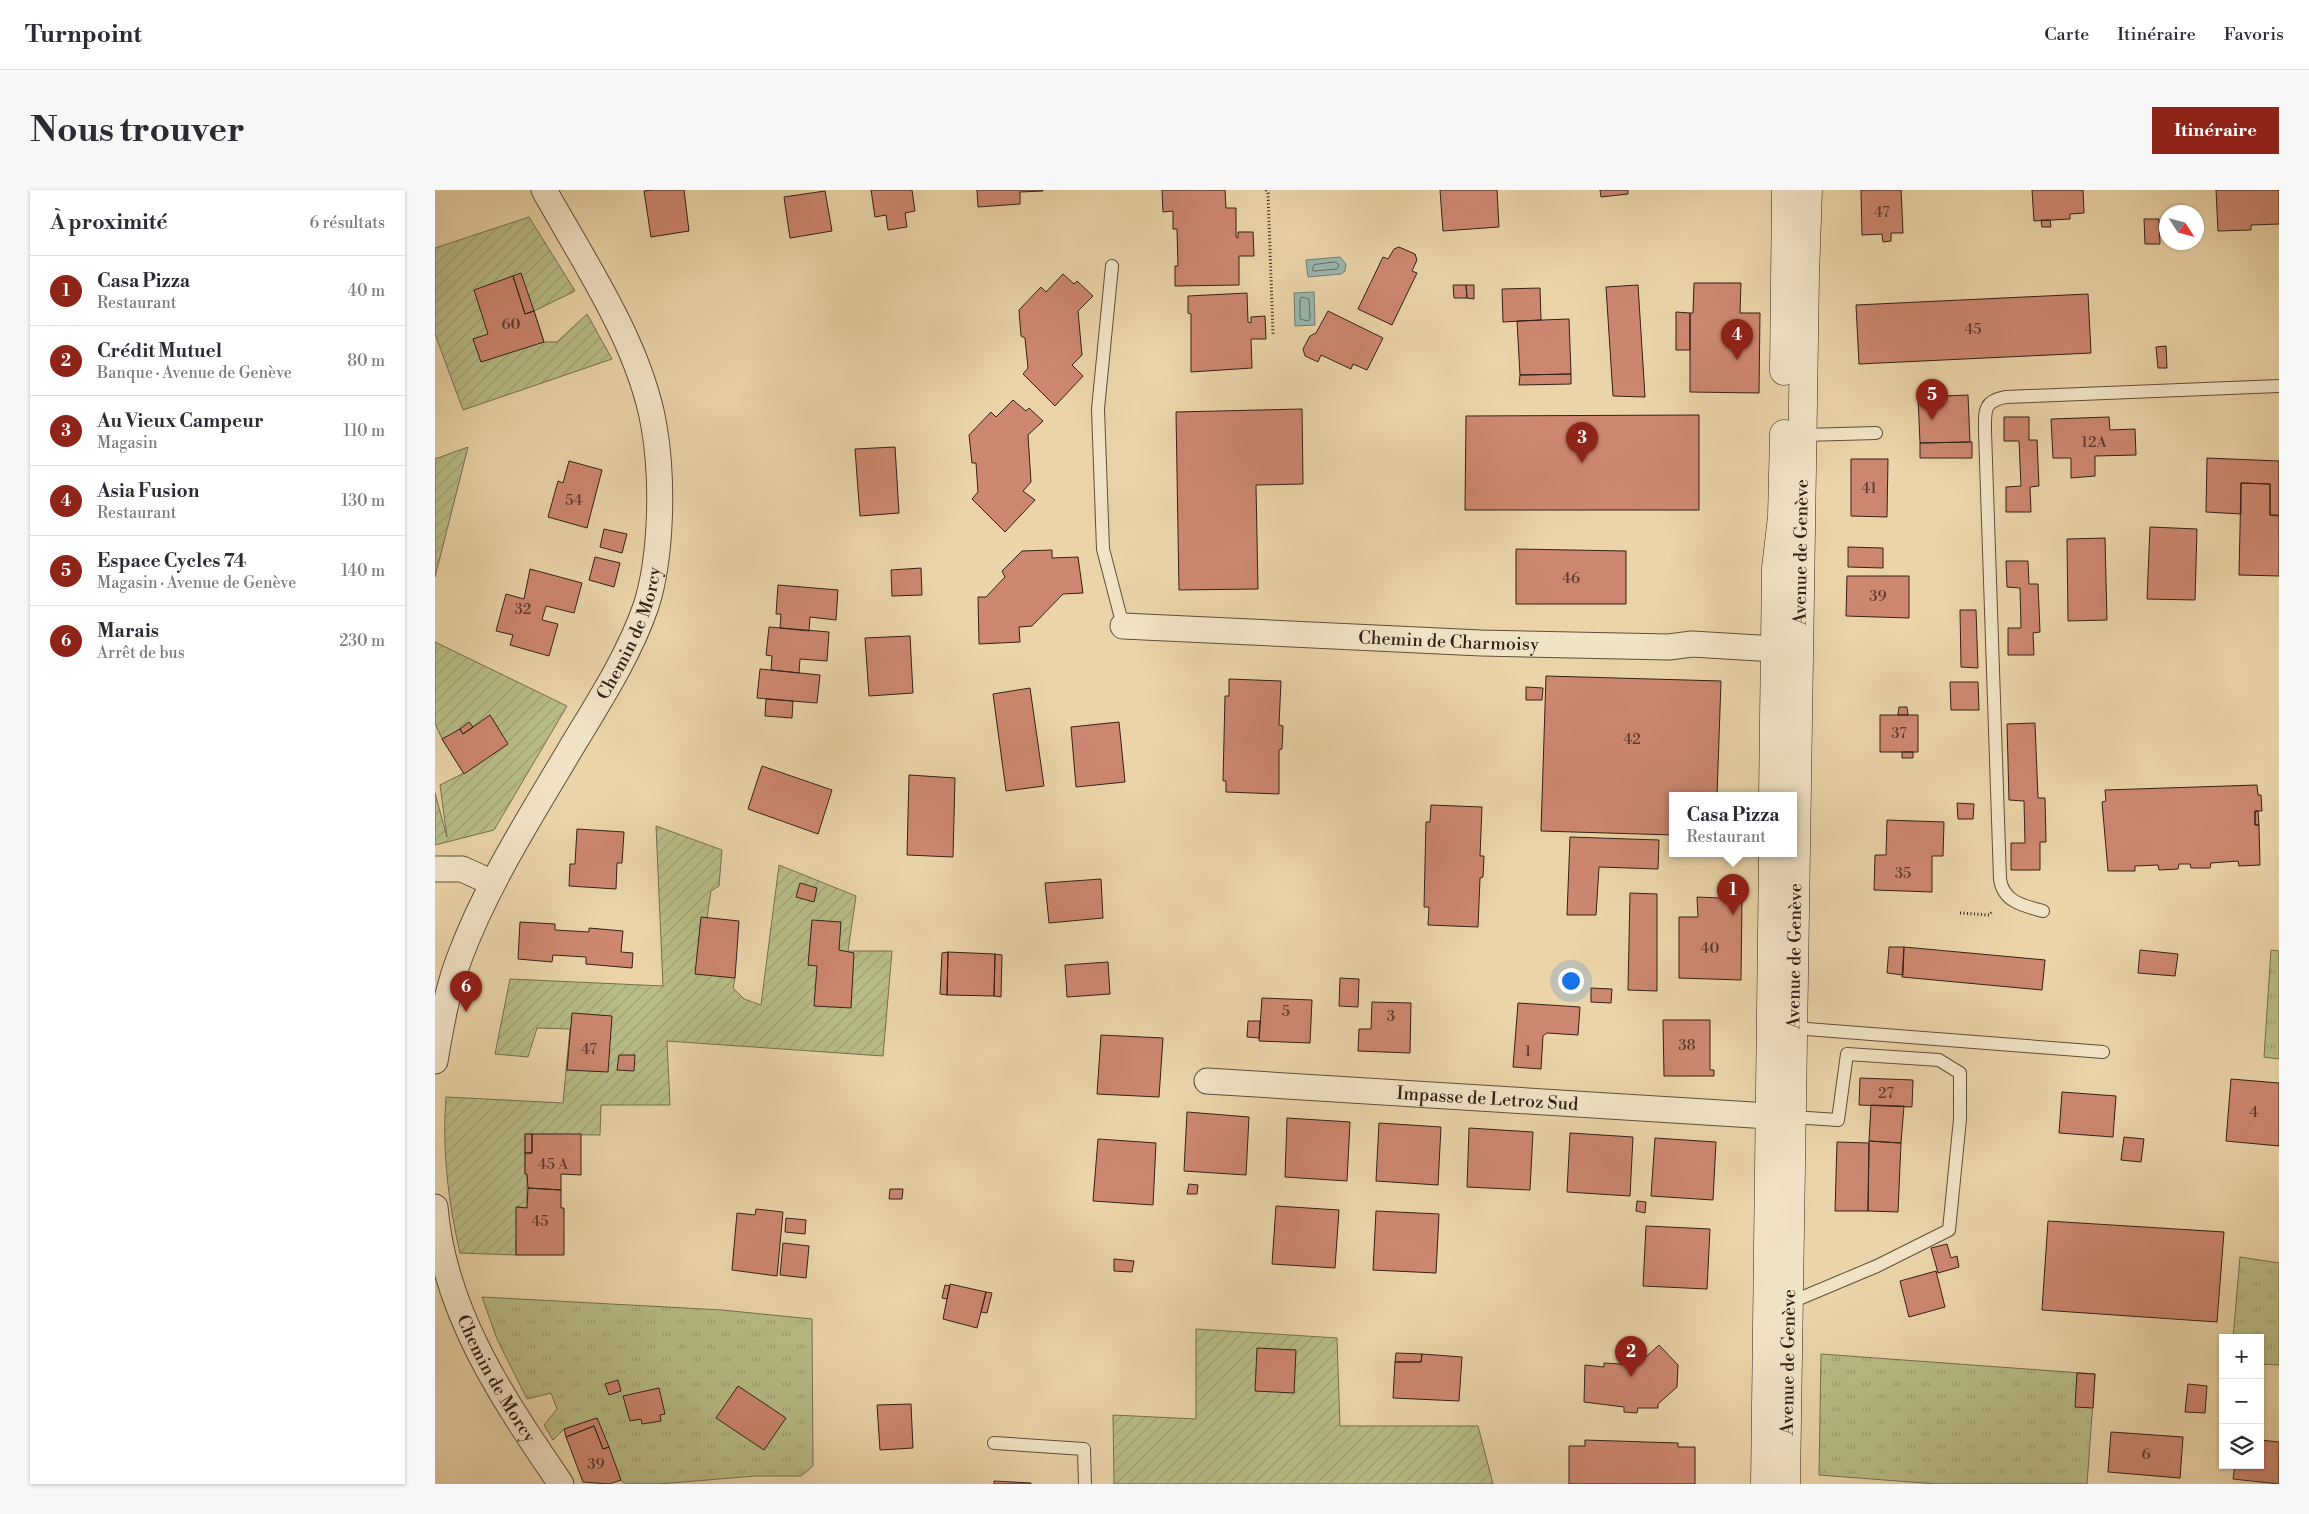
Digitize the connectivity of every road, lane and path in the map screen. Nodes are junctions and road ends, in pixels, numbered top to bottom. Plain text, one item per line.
1 (544, 190) edge
2 (1266, 190) edge
3 (1786, 190) edge
4 (1808, 190) edge
5 (1113, 266) dead end
6 (1273, 334) dead end
7 (2279, 386) edge
8 (1877, 433) dead end
9 (1803, 435) junction
10 (1123, 626) joint
11 (1787, 650) junction
12 (1773, 792) edge
13 (1790, 792) edge
14 (1773, 857) edge
15 (1791, 857) edge
16 (435, 869) edge
17 (493, 883) junction
18 (2008, 897) junction
19 (2043, 911) dead end
20 (1960, 913) dead end
21 (1794, 1028) junction
22 (2103, 1052) dead end
23 (435, 1061) edge
24 (1207, 1081) dead end
25 (1781, 1117) junction
26 (435, 1207) edge
27 (1789, 1303) junction
28 (994, 1443) dead end
29 (561, 1484) edge
30 (1085, 1484) edge
31 (1765, 1484) edge
32 (1786, 1484) edge

1 - 17 street, Chemin de Morcy
2 - 6 path
3 - 11 main road, Avenue de Genève
4 - 9 main road, Avenue de Genève
5 - 10 lane
7 - 18 lane
8 - 9 lane
9 - 11 main road, Avenue de Genève
10 - 11 street, Chemin de Charmoisy
11 - 12 main road, Avenue de Genève
11 - 13 main road, Avenue de Genève
14 - 25 main road, Avenue de Genève
15 - 21 main road, Avenue de Genève
16 - 17 street
17 - 23 street, Chemin de Morcy
18 - 19 lane
18 - 20 path
21 - 22 lane
21 - 25 main road, Avenue de Genève
24 - 25 street, Impasse de Letroz Sud
25 - 27 main road, Avenue de Genève
25 - 27 lane
25 - 31 main road, Avenue de Genève
26 - 29 street, Chemin de Morcy
27 - 32 main road, Avenue de Genève
28 - 30 lane

